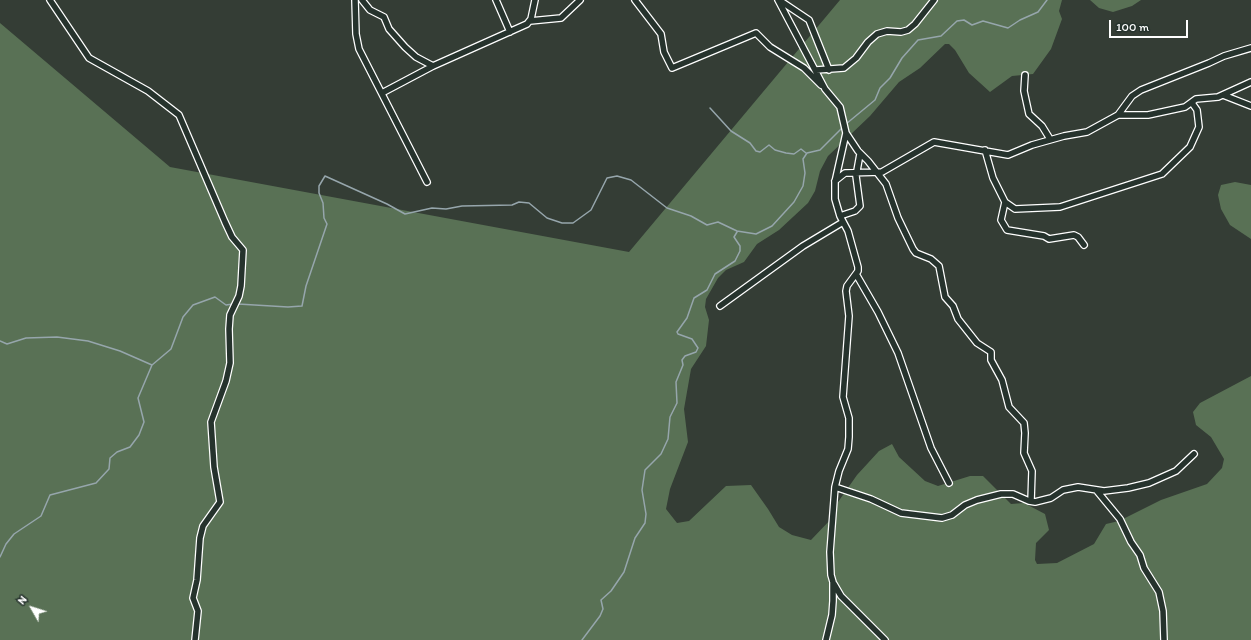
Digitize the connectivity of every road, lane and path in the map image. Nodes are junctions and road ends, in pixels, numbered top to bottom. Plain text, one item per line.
1 (50, 0) edge
2 (355, 0) edge
3 (362, 0) edge
4 (496, 0) edge
5 (535, 0) edge
6 (580, 0) edge
7 (635, 0) edge
8 (779, 0) edge
9 (934, 0) edge
10 (530, 21) junction
11 (510, 32) junction
12 (1251, 48) edge
13 (433, 66) junction
14 (816, 70) junction
15 (829, 70) junction
16 (1025, 75) dead end
17 (1251, 82) edge
18 (825, 89) junction
19 (382, 93) junction
20 (1223, 95) junction
21 (1192, 102) junction
22 (1251, 106) edge
23 (1118, 115) junction
24 (846, 133) junction
25 (1050, 140) junction
26 (985, 150) junction
27 (860, 154) junction
28 (856, 172) junction
29 (878, 173) junction
30 (427, 182) dead end
31 (835, 182) junction
32 (1005, 202) junction
33 (840, 216) junction
34 (843, 222) junction
35 (1084, 244) dead end
36 (856, 274) junction
37 (720, 306) dead end
38 (1194, 454) dead end
39 (949, 483) dead end
40 (835, 487) junction
41 (1097, 491) junction
42 (1031, 502) junction
43 (833, 582) junction
44 (194, 640) edge
45 (826, 640) edge
46 (885, 640) edge
47 (1164, 640) edge

1 - 44 street
2 - 19 street
3 - 13 street
4 - 11 street
5 - 10 street
6 - 10 street
7 - 18 street
8 - 14 street
8 - 15 street
9 - 15 street
10 - 11 street
11 - 13 street
12 - 23 street
13 - 19 street
14 - 15 street
14 - 18 street
16 - 25 street
17 - 20 street
18 - 24 street
19 - 30 street
20 - 21 street
20 - 22 street
21 - 23 street
21 - 32 street
23 - 25 street
24 - 27 street
24 - 31 street
25 - 26 street
26 - 29 street
26 - 32 street
27 - 28 street
27 - 29 street
28 - 29 street
28 - 31 street
28 - 33 street
29 - 42 street
31 - 33 street
32 - 35 street
33 - 34 street
34 - 36 street
34 - 37 street
36 - 39 street
36 - 40 street
38 - 41 street
40 - 42 street
40 - 43 street
41 - 42 street
41 - 47 street
43 - 45 street
43 - 46 street

